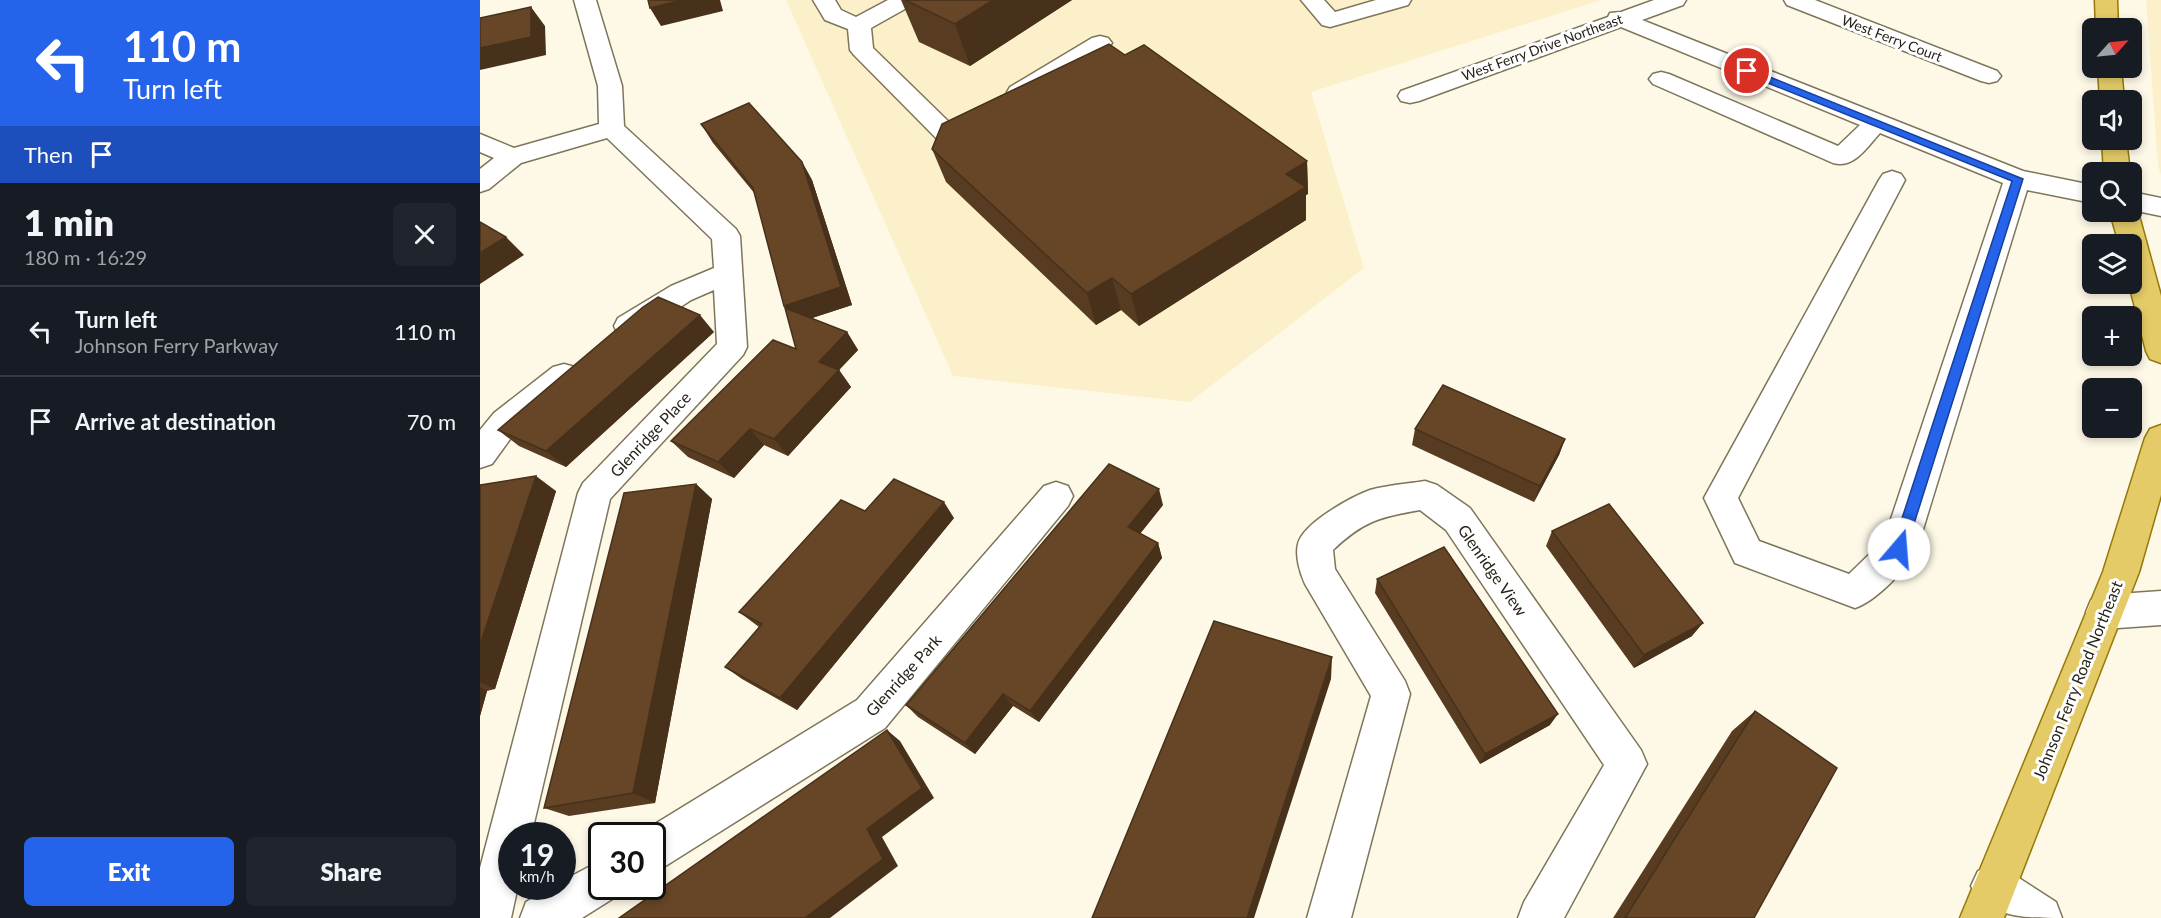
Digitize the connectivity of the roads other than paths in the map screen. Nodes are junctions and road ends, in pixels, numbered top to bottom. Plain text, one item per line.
1 (585, 0) edge
2 (824, 0) edge
3 (904, 0) edge
4 (1312, 0) edge
5 (1400, 0) edge
6 (1675, 0) edge
7 (1795, 0) edge
8 (2106, 0) edge
9 (1618, 18) junction
10 (2107, 18) edge
11 (859, 25) junction
12 (1100, 43) dead end
13 (1989, 75) dead end
14 (1661, 79) dead end
15 (1410, 96) dead end
16 (1876, 123) junction
17 (612, 128) junction
18 (480, 142) edge
19 (512, 157) junction
20 (2018, 179) junction
21 (1892, 180) dead end
22 (480, 183) edge
23 (2082, 192) edge
24 (2142, 203) edge
25 (2161, 207) edge
26 (2127, 222) edge
27 (728, 273) junction
28 (2161, 351) edge
29 (2161, 438) edge
30 (480, 454) edge
31 (2154, 492) edge
32 (1056, 496) dead end
33 (2161, 608) edge
34 (2104, 612) junction
35 (666, 840) edge
36 (588, 890) edge
37 (1988, 902) edge
38 (489, 918) edge
39 (542, 918) edge
40 (1329, 918) edge
41 (1540, 918) edge
42 (2040, 918) edge

1 - 17 street
2 - 11 street
3 - 11 street
4 - 5 street
6 - 9 street, West Ferry Drive Northeast
7 - 13 street, West Ferry Court
8 - 10 main road
9 - 15 street, West Ferry Drive Northeast
9 - 16 street
11 - 12 street
14 - 16 street
16 - 20 street
17 - 19 street
17 - 27 street, Glenridge Place
18 - 19 street
19 - 22 street
20 - 21 street
20 - 23 street
24 - 25 street
26 - 28 main road
27 - 30 street
27 - 38 street, Glenridge Place
29 - 31 main road, Johnson Ferry Road Northeast
31 - 34 main road, Johnson Ferry Road Northeast
32 - 35 street, Glenridge Park
33 - 34 street
34 - 37 main road, Johnson Ferry Road Northeast
36 - 39 street
37 - 42 street
40 - 41 street, Glenridge View

